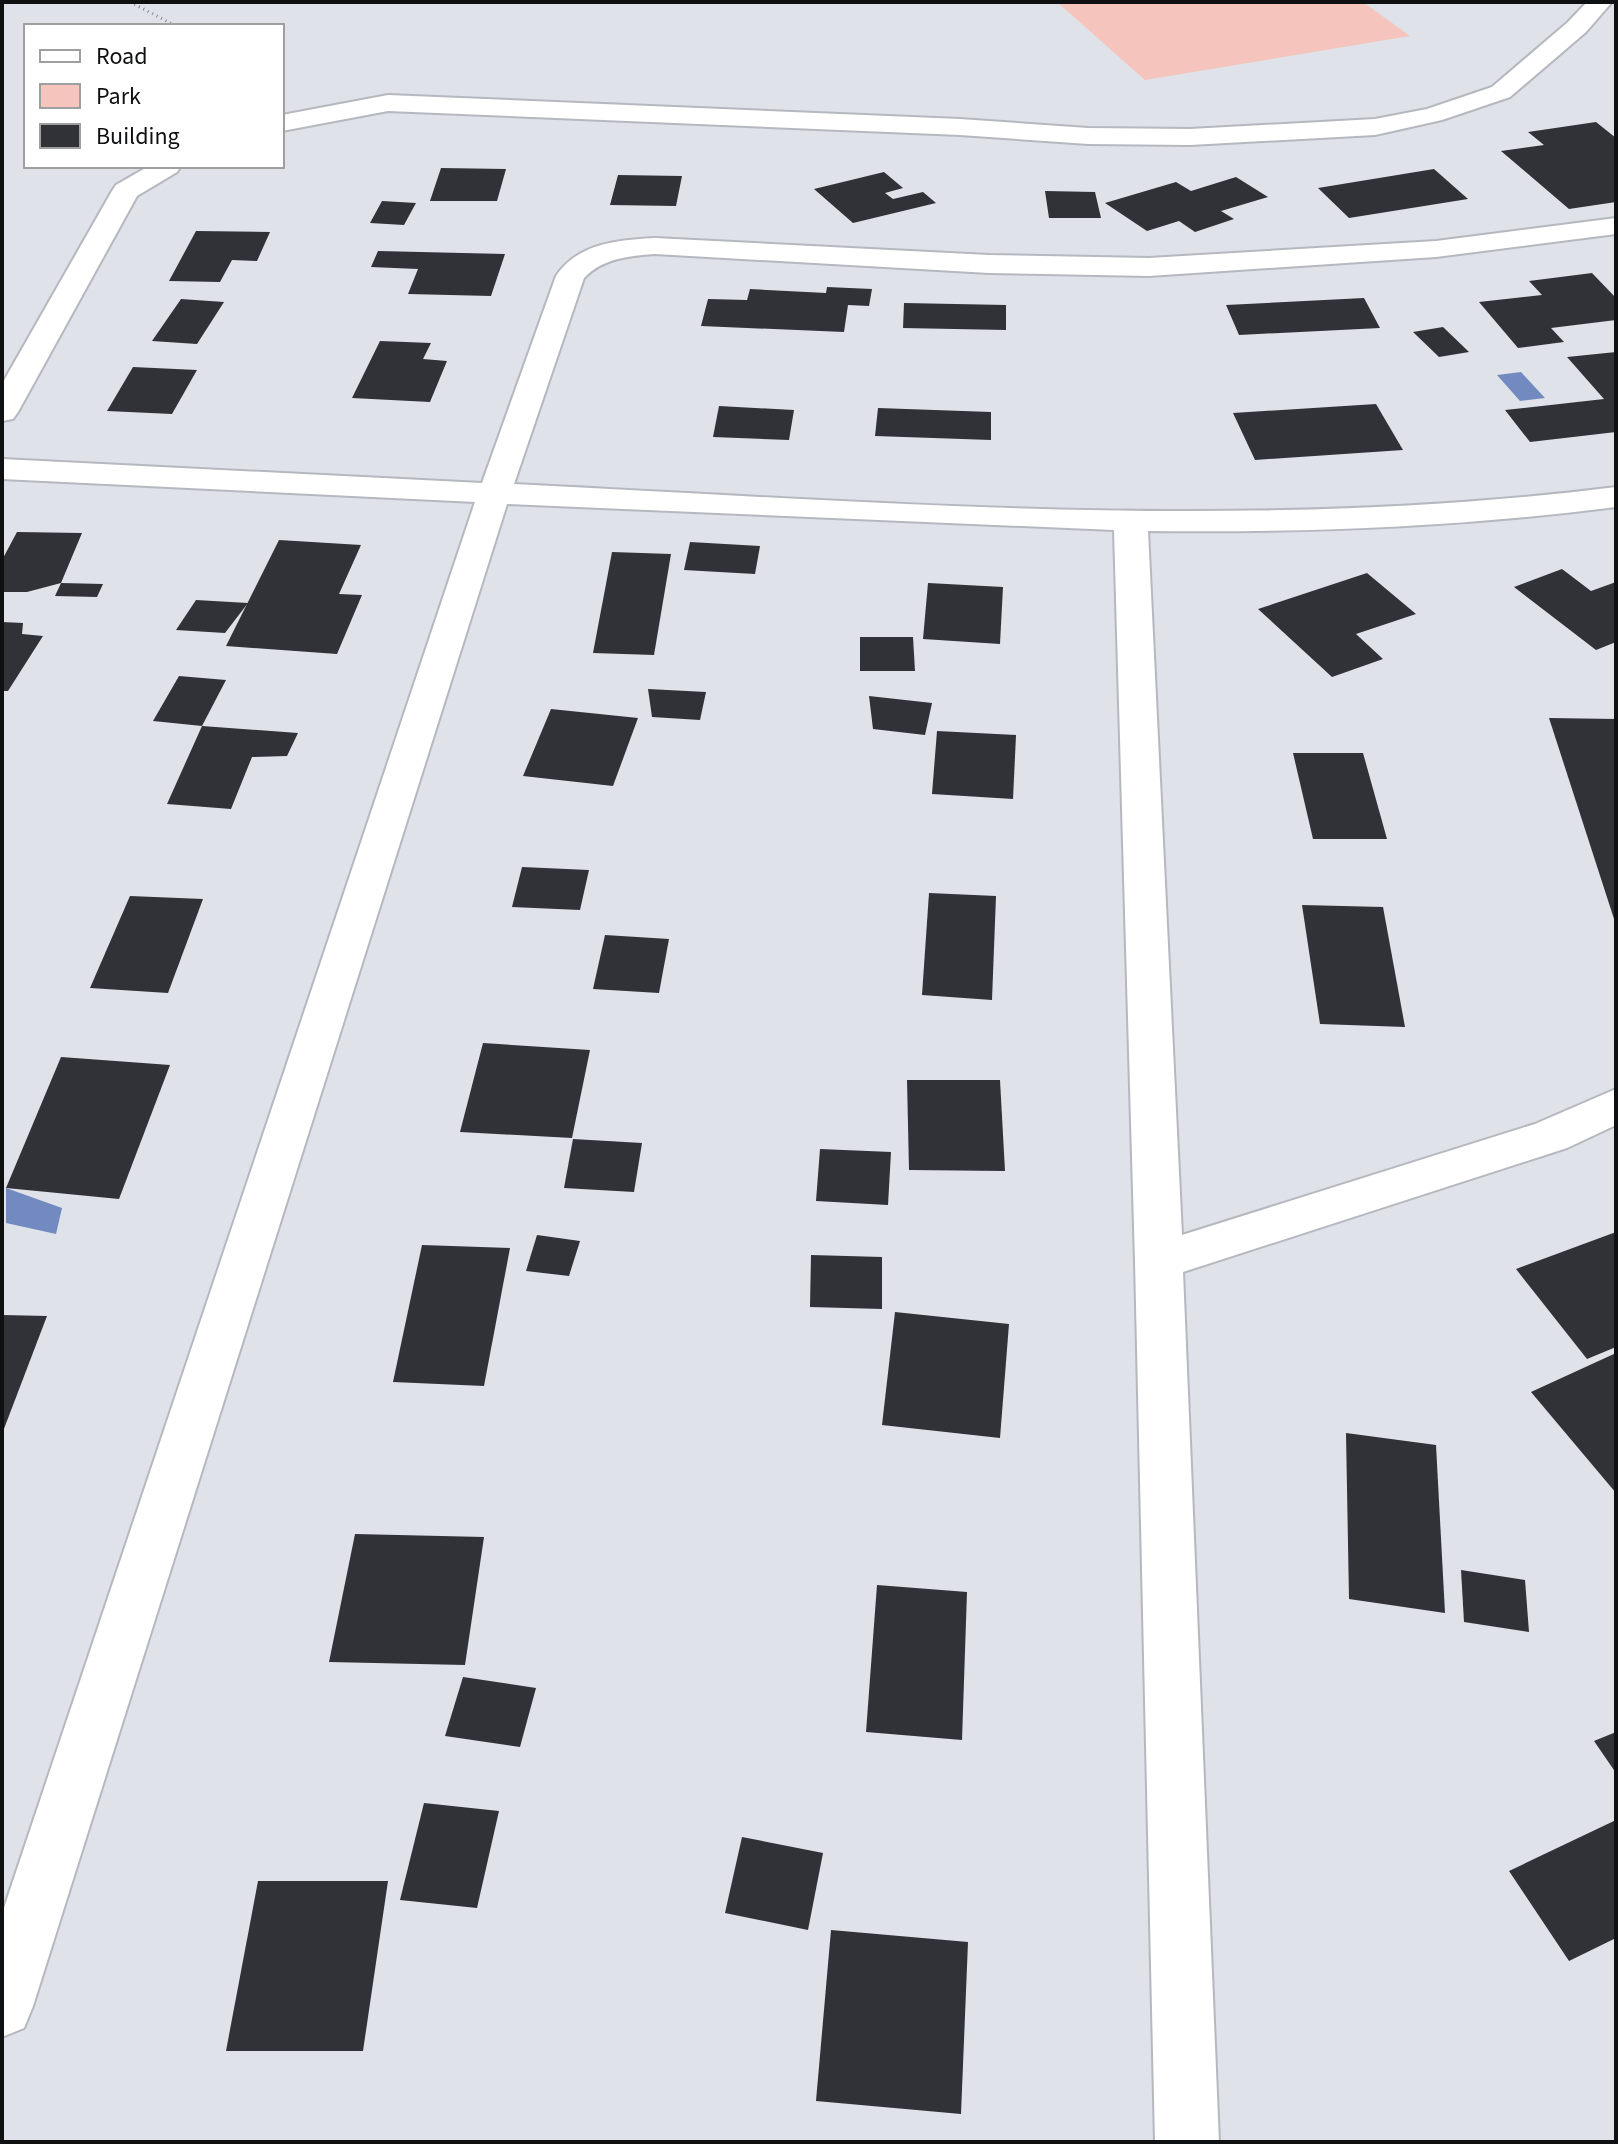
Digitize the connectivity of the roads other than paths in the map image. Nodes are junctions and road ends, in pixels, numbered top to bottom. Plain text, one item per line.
1 (1600, 2) edge
2 (284, 123) edge
3 (165, 168) edge
4 (1610, 238) edge
5 (2, 412) edge
6 (2, 469) edge
7 (494, 494) junction
8 (1616, 497) edge
9 (1131, 522) junction
10 (1616, 1106) edge
11 (1159, 1261) junction
12 (2, 2006) edge
13 (1187, 2142) edge

1 - 2 street
3 - 5 street
4 - 7 street
6 - 7 street
7 - 9 street
7 - 12 street
8 - 9 street
9 - 11 street
10 - 11 street
11 - 13 street

